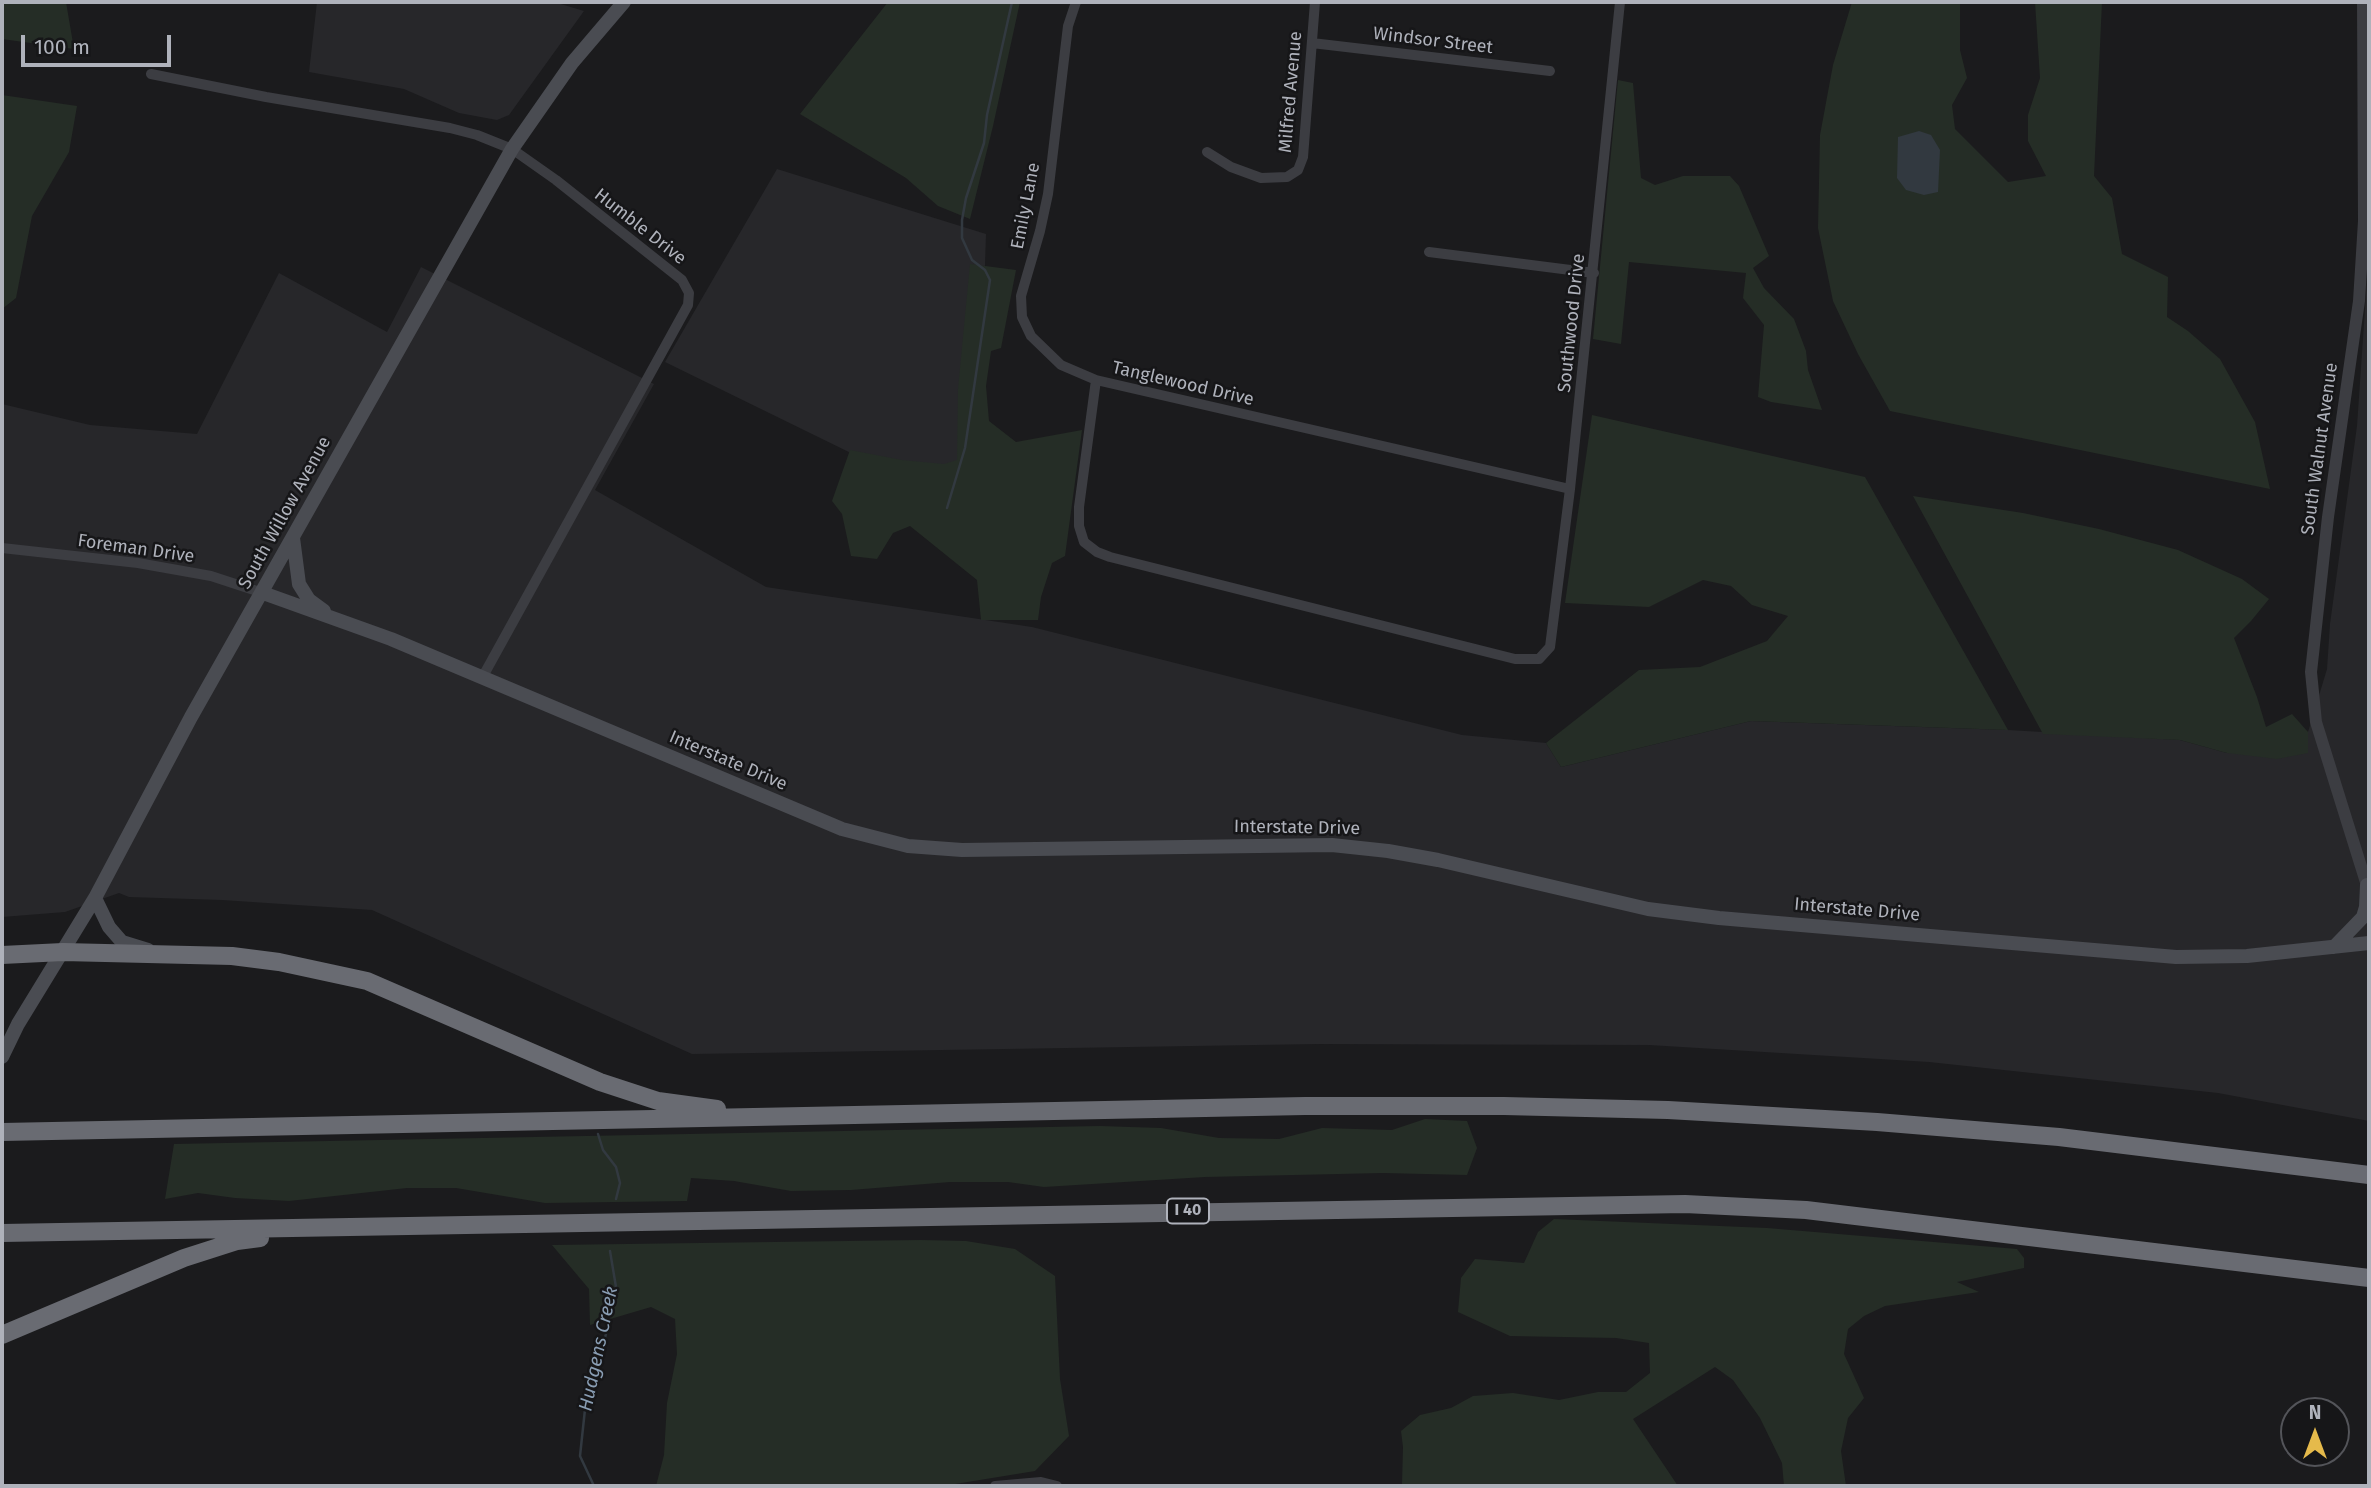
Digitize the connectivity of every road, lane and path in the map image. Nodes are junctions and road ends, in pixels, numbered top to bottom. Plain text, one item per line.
1 (624, 2) edge
2 (1076, 2) edge
3 (1315, 2) edge
4 (1620, 2) edge
5 (2363, 2) edge
6 (1312, 43) junction
7 (1550, 71) dead end
8 (151, 74) dead end
9 (512, 149) junction
10 (1208, 152) dead end
11 (1429, 251) dead end
12 (1594, 272) junction
13 (1096, 380) junction
14 (1570, 489) junction
15 (293, 538) junction
16 (2, 548) edge
17 (263, 593) junction
18 (333, 619) junction
19 (1550, 647) joint
20 (482, 678) junction
21 (2368, 888) edge
22 (95, 898) junction
23 (2369, 943) edge
24 (2334, 947) junction
25 (63, 952) junction
26 (2, 955) edge
27 (170, 956) junction
28 (2, 1057) edge
29 (771, 1117) junction
30 (2, 1132) edge
31 (2369, 1175) edge
32 (344, 1227) junction
33 (2, 1233) edge
34 (2369, 1278) edge
35 (2, 1335) edge
36 (995, 1486) edge
37 (1057, 1486) edge

1 - 9 main road, South Willow Avenue
2 - 13 street, Emily Lane
3 - 6 street, Milfred Avenue
4 - 12 street, Southwood Drive
5 - 21 street, South Walnut Avenue
6 - 7 street, Windsor Street
6 - 10 street, Milfred Avenue
8 - 9 street, Humble Drive
9 - 15 main road, South Willow Avenue
9 - 20 street, Humble Drive
11 - 12 street
12 - 14 street, Southwood Drive
13 - 14 street, Tanglewood Drive
13 - 19 street, Tanglewood Drive
14 - 19 street, Southwood Drive
15 - 17 main road, South Willow Avenue
15 - 18 main road
16 - 17 street, Foreman Drive
17 - 18 main road, Interstate Drive
17 - 22 main road, South Willow Avenue
18 - 20 main road, Interstate Drive
20 - 24 main road, Interstate Drive
21 - 24 main road
22 - 25 main road, South Willow Avenue
22 - 27 main road
23 - 24 main road, Interstate Drive
25 - 26 highway
25 - 27 highway
25 - 28 main road, South Willow Avenue
27 - 29 highway
29 - 30 highway
29 - 31 highway
32 - 33 highway, I 40
32 - 34 highway, I 40
32 - 35 highway
36 - 37 street

